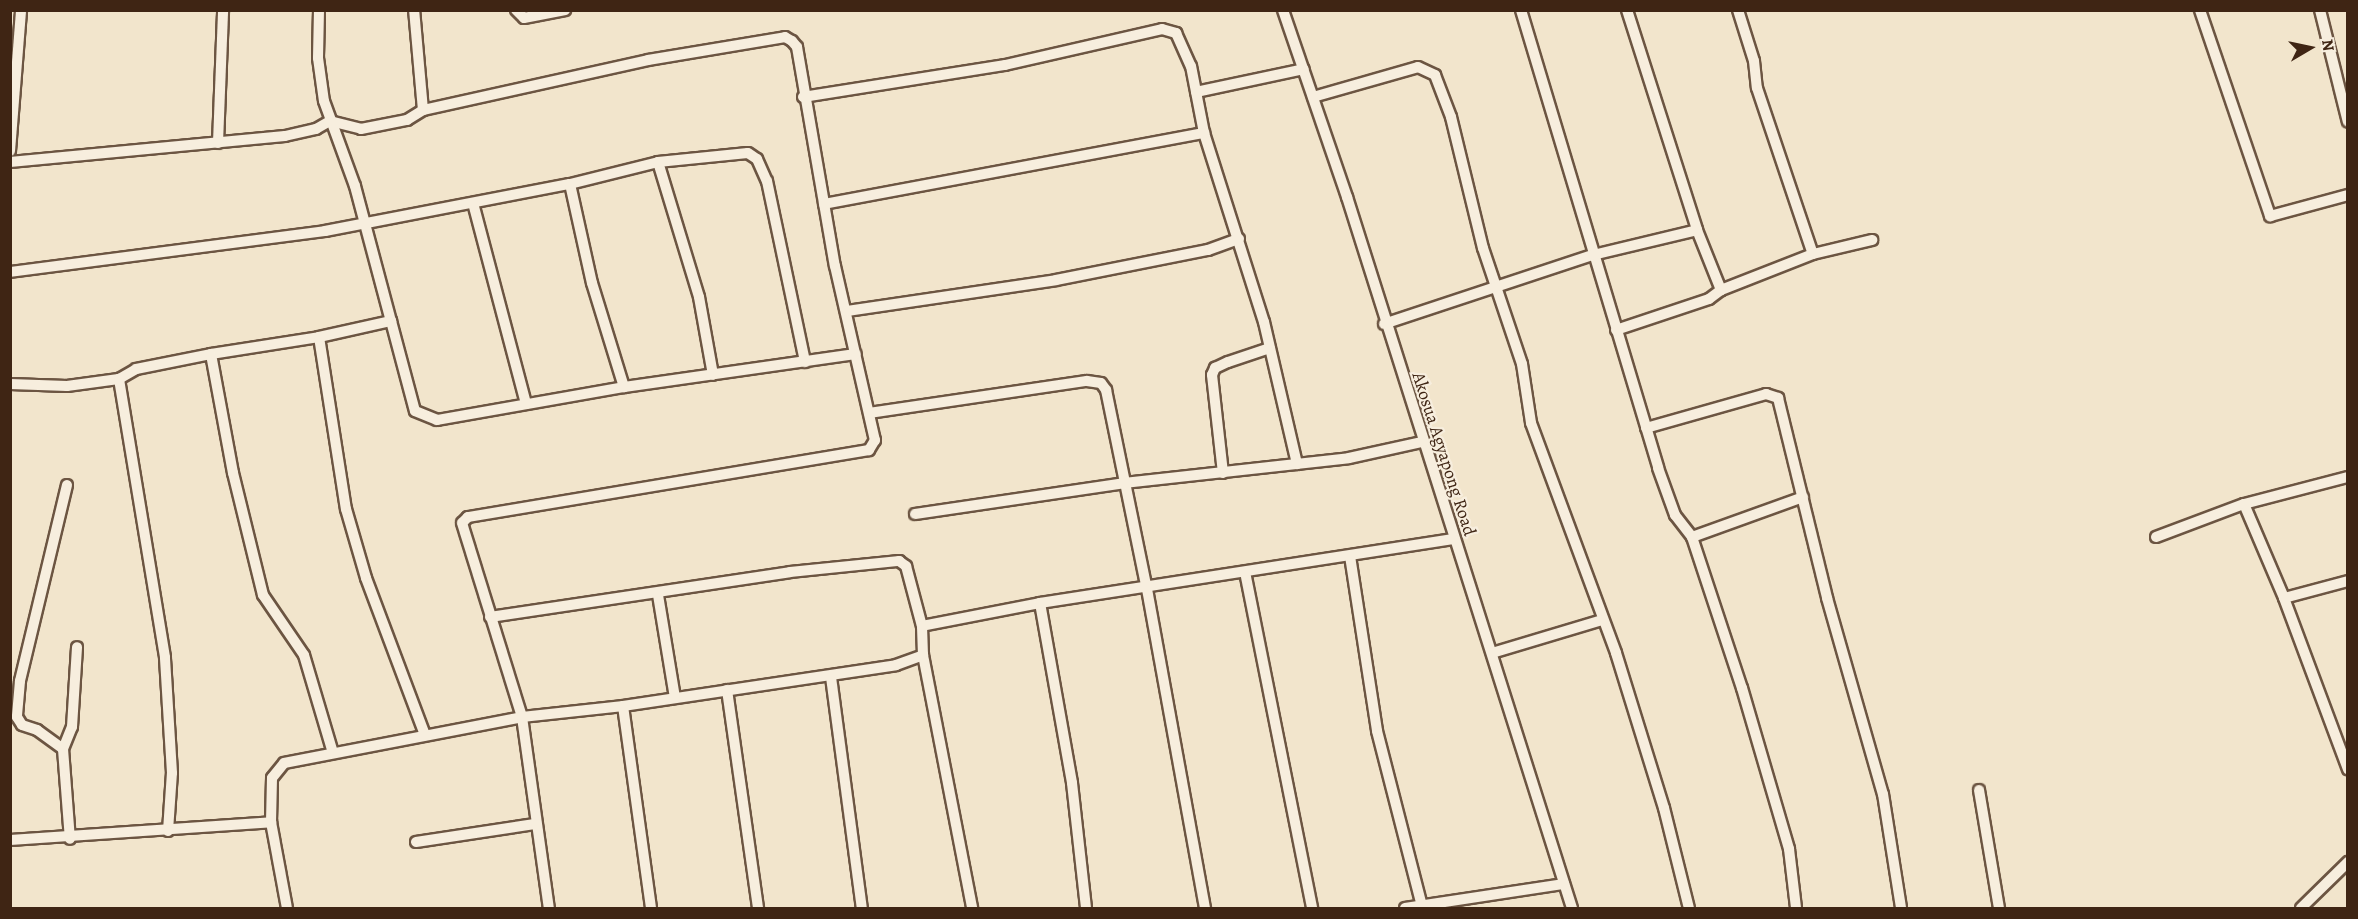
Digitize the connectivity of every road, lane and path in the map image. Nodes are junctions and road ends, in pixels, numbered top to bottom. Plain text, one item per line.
1 (21, 10) edge
2 (223, 10) edge
3 (319, 10) edge
4 (414, 10) edge
5 (516, 10) edge
6 (566, 10) edge
7 (1283, 10) edge
8 (1521, 10) edge
9 (1738, 10) edge
10 (2200, 10) edge
11 (2320, 10) edge
12 (1631, 12) edge
13 (1304, 69) junction
14 (1196, 92) junction
15 (803, 97) junction
16 (1313, 97) junction
17 (423, 110) junction
18 (13, 120) edge
19 (330, 121) junction
20 (2348, 122) edge
21 (1204, 133) junction
22 (218, 143) junction
23 (10, 151) edge
24 (10, 162) edge
25 (658, 162) junction
26 (570, 184) junction
27 (2348, 195) edge
28 (473, 203) junction
29 (824, 204) junction
30 (364, 224) junction
31 (1697, 231) junction
32 (1239, 239) junction
33 (1872, 240) dead end
34 (1813, 254) junction
35 (1593, 255) junction
36 (10, 272) edge
37 (1496, 285) junction
38 (1721, 290) junction
39 (847, 311) junction
40 (391, 321) junction
41 (1384, 324) junction
42 (1616, 330) junction
43 (319, 337) junction
44 (1270, 348) junction
45 (211, 354) junction
46 (856, 354) junction
47 (804, 362) junction
48 (713, 375) junction
49 (118, 379) junction
50 (10, 384) edge
51 (624, 387) junction
52 (526, 404) junction
53 (869, 413) junction
54 (1646, 428) junction
55 (1422, 442) junction
56 (1297, 464) junction
57 (1223, 472) junction
58 (2348, 477) edge
59 (1124, 483) junction
60 (67, 485) dead end
61 (1803, 497) junction
62 (2244, 504) junction
63 (915, 514) dead end
64 (1692, 537) junction
65 (2156, 537) dead end
66 (1453, 539) junction
67 (1350, 556) junction
68 (1245, 572) junction
69 (2348, 581) edge
70 (1147, 589) junction
71 (657, 594) junction
72 (2284, 598) junction
73 (1040, 603) junction
74 (490, 616) junction
75 (1602, 620) junction
76 (922, 626) junction
77 (77, 647) dead end
78 (1492, 652) junction
79 (923, 655) junction
80 (831, 677) junction
81 (727, 690) junction
82 (675, 698) junction
83 (623, 706) junction
84 (522, 717) junction
85 (424, 735) junction
86 (63, 749) junction
87 (333, 753) junction
88 (2348, 769) edge
89 (1979, 790) dead end
90 (271, 822) junction
91 (535, 824) junction
92 (168, 831) junction
93 (70, 839) junction
94 (10, 840) edge
95 (416, 842) dead end
96 (2348, 862) edge
97 (1564, 884) junction
98 (1422, 906) junction
99 (287, 909) edge
100 (549, 909) edge
101 (651, 909) edge
102 (758, 909) edge
103 (862, 909) edge
104 (972, 909) edge
105 (1086, 909) edge
106 (1205, 909) edge
107 (1312, 909) edge
108 (1405, 909) edge
109 (1572, 909) edge
110 (1689, 909) edge
111 (1796, 909) edge
112 (1901, 909) edge
113 (1999, 909) edge
114 (2301, 909) edge

1 - 18 street
2 - 22 street
3 - 19 street
4 - 17 street
5 - 6 street
7 - 13 street, Akosua Agyapong Road
8 - 35 street
9 - 34 street
10 - 27 street
11 - 20 street
12 - 31 street
13 - 14 street
13 - 16 street, Akosua Agyapong Road
14 - 15 street
14 - 21 street
15 - 17 street
15 - 29 street
16 - 37 street
16 - 41 street, Akosua Agyapong Road
17 - 19 street
18 - 23 street
19 - 22 street
19 - 30 street
21 - 29 street
21 - 32 street
22 - 24 street
25 - 26 street
25 - 47 street
25 - 48 street
26 - 28 street
26 - 51 street
28 - 30 street
28 - 52 street
29 - 39 street
30 - 36 street
30 - 40 street
31 - 35 street
31 - 38 street
32 - 39 street
32 - 44 street
33 - 34 street
34 - 38 street
35 - 37 street
35 - 42 street
37 - 41 street
37 - 75 street
38 - 42 street
39 - 46 street
40 - 43 street
40 - 52 street
41 - 55 street, Akosua Agyapong Road
42 - 54 street
43 - 45 street
43 - 85 street
44 - 56 street
44 - 57 street
45 - 49 street
45 - 87 street
46 - 47 street
46 - 53 street
47 - 48 street
48 - 51 street
49 - 50 street
49 - 92 street
51 - 52 street
53 - 59 street
53 - 74 street
54 - 61 street
54 - 64 street
55 - 56 street
55 - 66 street, Akosua Agyapong Road
56 - 57 street
57 - 59 street
58 - 62 street
59 - 63 street
59 - 70 street
60 - 86 street
61 - 64 street
61 - 112 street
62 - 65 street
62 - 72 street
64 - 111 street
66 - 67 street
66 - 78 street, Akosua Agyapong Road
67 - 68 street
67 - 98 street
68 - 70 street
68 - 107 street
69 - 72 street
70 - 73 street
70 - 106 street
71 - 74 street
71 - 76 street
71 - 82 street
72 - 88 street
73 - 76 street
73 - 105 street
74 - 84 street
75 - 78 street
75 - 110 street
76 - 79 street
77 - 86 street
78 - 97 street, Akosua Agyapong Road
79 - 80 street
79 - 104 street
80 - 81 street
80 - 103 street
81 - 82 street
81 - 102 street
82 - 83 street
83 - 84 street
83 - 101 street
84 - 85 street
84 - 91 street
85 - 87 street
86 - 93 street
87 - 90 street
89 - 113 street
90 - 92 street
90 - 99 street
91 - 95 street
91 - 100 street
92 - 93 street
93 - 94 street
96 - 114 street
97 - 98 street
97 - 109 street, Akosua Agyapong Road
98 - 108 street

